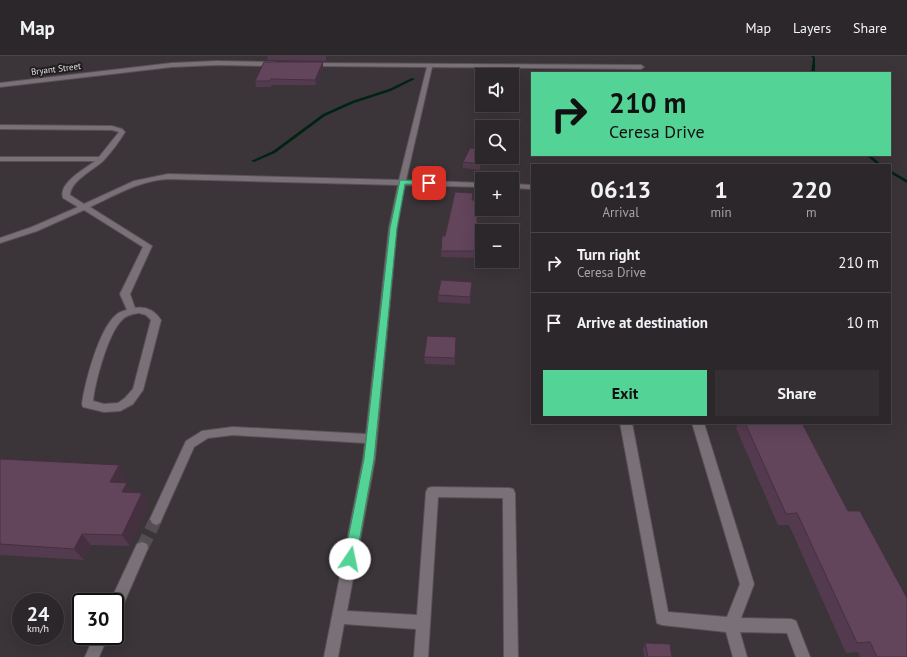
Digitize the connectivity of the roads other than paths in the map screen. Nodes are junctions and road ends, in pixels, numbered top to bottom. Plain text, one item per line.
1 (280, 64) edge
2 (303, 64) edge
3 (430, 65) junction
4 (641, 67) dead end
5 (0, 84) edge
6 (0, 127) edge
7 (0, 159) edge
8 (101, 159) junction
9 (402, 182) junction
10 (475, 185) edge
11 (519, 186) edge
12 (531, 187) edge
13 (83, 207) junction
14 (0, 242) edge
15 (132, 312) junction
16 (626, 424) edge
17 (698, 424) edge
18 (371, 440) junction
19 (156, 519) tunnel mouth
20 (142, 548) tunnel mouth
21 (121, 593) edge
22 (339, 617) junction
23 (424, 623) junction
24 (731, 625) junction
25 (97, 645) edge
26 (92, 657) edge
27 (331, 657) edge
28 (421, 657) edge
29 (511, 657) edge
30 (740, 657) edge
31 (804, 657) edge

1 - 5 street, Bryant Street
2 - 3 street
3 - 4 street
3 - 9 street
6 - 8 street
7 - 8 street
8 - 13 street
9 - 10 street
9 - 13 street
9 - 18 street
11 - 12 street
13 - 14 street
13 - 15 street
15 - 15 street
16 - 24 street
17 - 24 street
18 - 19 street
18 - 22 street
20 - 21 street
22 - 23 street
22 - 27 street
23 - 28 street
23 - 29 street
24 - 30 street
24 - 31 street
25 - 26 street

